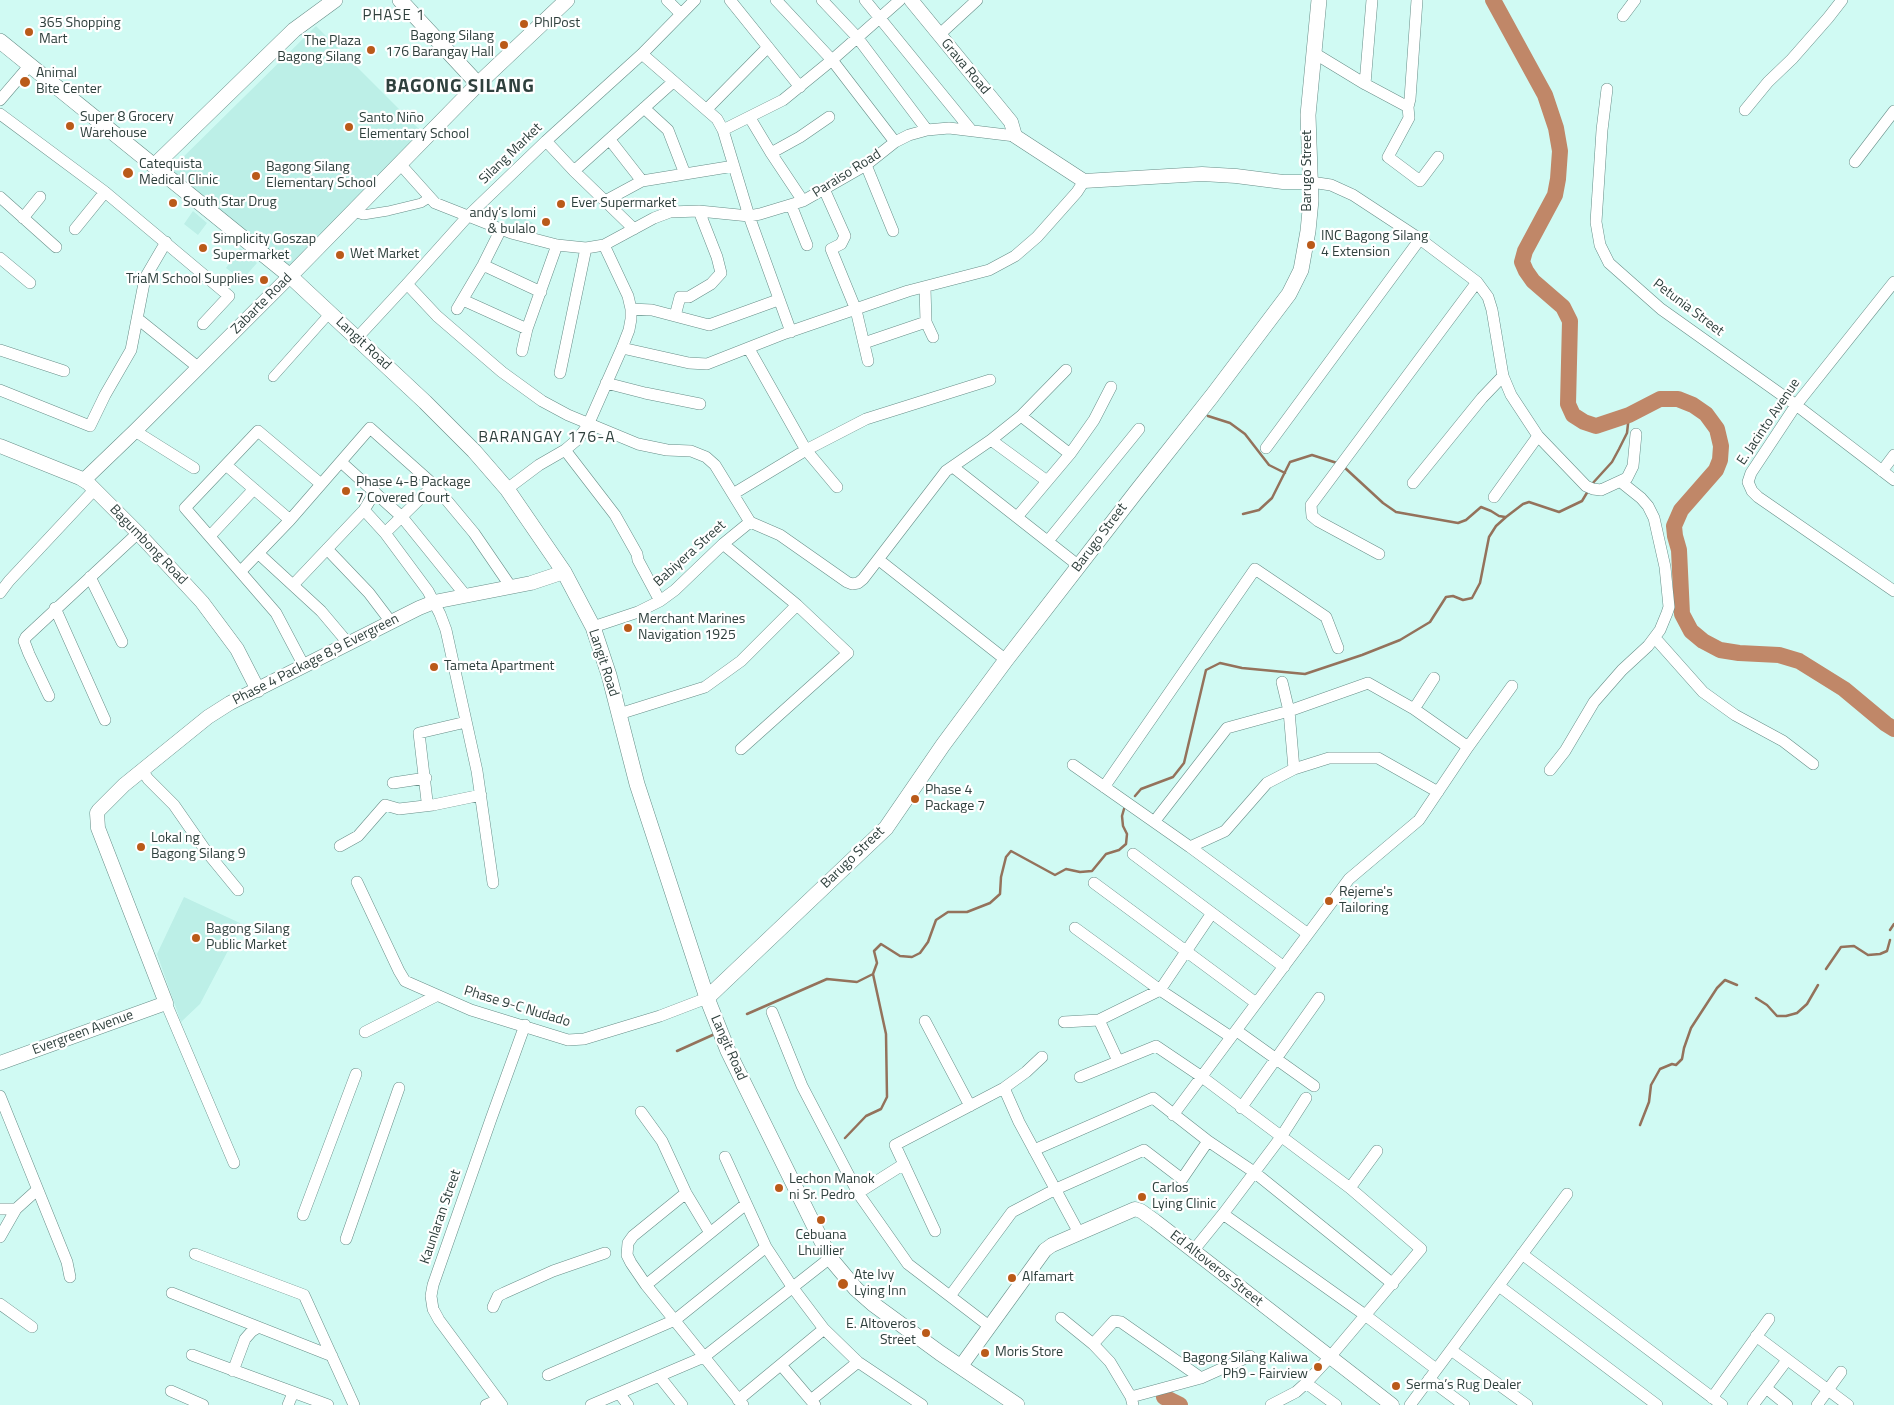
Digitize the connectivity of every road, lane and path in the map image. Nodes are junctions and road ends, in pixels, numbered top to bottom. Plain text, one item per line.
1 (335, 0) edge
2 (400, 0) edge
3 (567, 0) edge
4 (667, 0) edge
5 (695, 0) edge
6 (730, 0) edge
7 (776, 0) edge
8 (822, 0) edge
9 (865, 0) edge
10 (900, 0) edge
11 (911, 0) edge
12 (977, 0) edge
13 (1319, 0) edge
14 (1372, 0) edge
15 (1417, 0) edge
16 (1635, 0) edge
17 (1842, 0) edge
18 (681, 14) junction
19 (1622, 16) dead end
20 (880, 18) junction
21 (939, 35) junction
22 (857, 37) junction
23 (0, 41) edge
24 (768, 47) junction
25 (1314, 53) junction
26 (642, 54) junction
27 (832, 60) junction
28 (30, 65) junction
29 (673, 82) junction
30 (478, 84) junction
31 (1365, 84) junction
32 (800, 87) junction
33 (1607, 89) dead end
34 (0, 100) edge
35 (1408, 106) junction
36 (644, 108) junction
37 (707, 109) junction
38 (1744, 110) dead end
39 (1894, 111) edge
40 (0, 114) edge
41 (829, 117) dead end
42 (750, 118) junction
43 (723, 130) junction
44 (927, 130) junction
45 (971, 130) junction
46 (1015, 136) junction
47 (610, 140) junction
48 (546, 141) junction
49 (895, 142) junction
50 (771, 153) junction
51 (1438, 157) dead end
52 (1855, 162) dead end
53 (400, 164) junction
54 (866, 165) junction
55 (154, 166) junction
56 (734, 166) junction
57 (574, 171) junction
58 (685, 174) junction
59 (642, 181) junction
60 (1084, 181) junction
61 (1311, 182) junction
62 (824, 189) junction
63 (105, 192) junction
64 (0, 196) edge
65 (40, 197) dead end
66 (429, 198) junction
67 (803, 201) junction
68 (605, 202) junction
69 (791, 205) junction
70 (699, 211) junction
71 (354, 212) junction
72 (468, 216) junction
73 (749, 216) junction
74 (23, 218) junction
75 (75, 229) dead end
76 (500, 229) junction
77 (634, 229) junction
78 (894, 231) dead end
79 (1420, 239) junction
80 (166, 242) junction
81 (557, 245) junction
82 (604, 245) junction
83 (807, 245) dead end
84 (56, 248) dead end
85 (586, 248) junction
86 (0, 258) edge
87 (484, 265) junction
88 (290, 276) junction
89 (1477, 282) junction
90 (1894, 282) edge
91 (30, 283) dead end
92 (407, 284) junction
93 (925, 288) junction
94 (541, 292) junction
95 (778, 300) junction
96 (631, 309) junction
97 (856, 310) junction
98 (330, 313) junction
99 (675, 316) junction
100 (138, 320) junction
101 (926, 322) junction
102 (203, 324) dead end
103 (527, 329) junction
104 (791, 332) junction
105 (933, 337) dead end
106 (357, 338) junction
107 (864, 343) junction
108 (622, 348) junction
109 (749, 349) junction
110 (0, 350) edge
111 (522, 351) dead end
112 (868, 361) dead end
113 (199, 368) junction
114 (1066, 370) dead end
115 (64, 371) dead end
116 (560, 373) dead end
117 (1503, 376) junction
118 (273, 377) dead end
119 (990, 380) dead end
120 (606, 383) junction
121 (1111, 387) dead end
122 (0, 390) edge
123 (700, 404) dead end
124 (1796, 405) junction
125 (1020, 416) junction
126 (588, 425) junction
127 (1139, 429) dead end
128 (135, 431) junction
129 (1636, 434) dead end
130 (1538, 436) junction
131 (991, 440) junction
132 (0, 446) edge
133 (1266, 448) dead end
134 (565, 450) junction
135 (806, 450) junction
136 (1070, 454) junction
137 (1894, 455) edge
138 (341, 462) junction
139 (226, 465) junction
140 (953, 467) junction
141 (194, 468) dead end
142 (1882, 471) junction
143 (1894, 480) edge
144 (1047, 481) junction
145 (1621, 482) junction
146 (1413, 483) dead end
147 (321, 484) junction
148 (89, 485) junction
149 (434, 485) junction
150 (837, 487) dead end
151 (254, 489) junction
152 (506, 489) junction
153 (375, 492) junction
154 (733, 494) junction
155 (1494, 497) dead end
156 (364, 510) junction
157 (402, 517) junction
158 (1017, 517) junction
159 (290, 520) junction
160 (750, 522) junction
161 (138, 533) junction
162 (385, 533) junction
163 (210, 536) junction
164 (1048, 541) junction
165 (723, 544) junction
166 (327, 549) junction
167 (259, 554) junction
168 (1379, 554) dead end
169 (879, 560) junction
170 (1079, 566) junction
171 (241, 571) junction
172 (564, 572) junction
173 (90, 576) junction
174 (293, 585) junction
175 (511, 587) junction
176 (1894, 591) edge
177 (0, 593) edge
178 (466, 596) junction
179 (660, 601) junction
180 (434, 602) junction
181 (797, 605) junction
182 (55, 608) junction
183 (390, 622) junction
184 (593, 627) junction
185 (1655, 638) junction
186 (122, 642) dead end
187 (348, 643) junction
188 (1338, 648) dead end
189 (1006, 660) junction
190 (304, 666) junction
191 (1434, 678) dead end
192 (1282, 682) dead end
193 (1512, 686) dead end
194 (258, 690) junction
195 (49, 696) dead end
196 (1414, 709) junction
197 (1289, 711) junction
198 (619, 714) junction
199 (105, 720) dead end
200 (466, 722) junction
201 (1468, 747) junction
202 (741, 750) dead end
203 (1813, 764) dead end
204 (1072, 766) dead end
205 (1294, 769) junction
206 (142, 770) junction
207 (1550, 770) dead end
208 (426, 778) junction
209 (393, 783) dead end
210 (1104, 787) junction
211 (1438, 792) junction
212 (481, 796) junction
213 (430, 804) junction
214 (1154, 822) junction
215 (340, 846) dead end
216 (1190, 847) junction
217 (1133, 854) dead end
218 (357, 882) dead end
219 (493, 883) dead end
220 (1094, 883) dead end
221 (238, 890) dead end
222 (1212, 913) junction
223 (1075, 928) dead end
224 (1308, 934) junction
225 (1185, 951) junction
226 (1284, 967) junction
227 (1160, 990) junction
228 (436, 996) junction
229 (707, 998) junction
230 (1319, 998) dead end
231 (166, 1003) junction
232 (1256, 1003) junction
233 (772, 1012) dead end
234 (1099, 1020) junction
235 (925, 1021) dead end
236 (1064, 1022) dead end
237 (525, 1025) junction
238 (365, 1032) dead end
239 (1234, 1034) junction
240 (1042, 1057) dead end
241 (1277, 1058) junction
242 (1118, 1061) junction
243 (0, 1063) edge
244 (356, 1074) dead end
245 (1080, 1077) dead end
246 (1202, 1077) junction
247 (1314, 1086) dead end
248 (399, 1088) dead end
249 (1004, 1088) junction
250 (0, 1096) edge
251 (1306, 1098) dead end
252 (970, 1106) junction
253 (1241, 1108) junction
254 (641, 1112) dead end
255 (1173, 1115) junction
256 (1281, 1137) junction
257 (1208, 1141) junction
258 (1034, 1150) junction
259 (1377, 1151) dead end
260 (725, 1157) dead end
261 (234, 1163) dead end
262 (904, 1164) junction
263 (1254, 1172) junction
264 (1350, 1188) junction
265 (1056, 1189) junction
266 (37, 1190) junction
267 (858, 1192) junction
268 (686, 1193) junction
269 (1566, 1194) dead end
270 (746, 1204) junction
271 (16, 1209) junction
272 (0, 1210) edge
273 (1223, 1214) junction
274 (304, 1215) dead end
275 (935, 1231) dead end
276 (710, 1233) junction
277 (1079, 1233) junction
278 (0, 1237) edge
279 (346, 1239) dead end
280 (766, 1247) junction
281 (1193, 1251) junction
282 (605, 1253) dead end
283 (195, 1254) dead end
284 (1522, 1254) junction
285 (830, 1258) junction
286 (70, 1277) dead end
287 (1393, 1284) junction
288 (646, 1285) junction
289 (1499, 1286) junction
290 (793, 1288) junction
291 (172, 1293) dead end
292 (950, 1296) junction
293 (0, 1304) edge
294 (493, 1307) dead end
295 (1365, 1315) junction
296 (1061, 1318) dead end
297 (1769, 1318) dead end
298 (675, 1320) junction
299 (989, 1326) junction
300 (32, 1327) dead end
301 (257, 1328) junction
302 (824, 1329) junction
303 (1756, 1336) junction
304 (1093, 1344) junction
305 (1451, 1350) junction
306 (192, 1355) dead end
307 (332, 1356) junction
308 (1250, 1356) dead end
309 (704, 1357) junction
310 (1330, 1357) junction
311 (1787, 1360) junction
312 (858, 1362) junction
313 (781, 1365) junction
314 (961, 1366) junction
315 (233, 1371) junction
316 (1841, 1372) dead end
317 (1432, 1374) junction
318 (548, 1375) dead end
319 (658, 1376) junction
320 (1201, 1378) junction
321 (1306, 1383) junction
322 (1766, 1388) junction
323 (1828, 1390) junction
324 (171, 1391) dead end
325 (293, 1393) junction
326 (619, 1393) junction
327 (1712, 1398) junction
328 (1132, 1401) edge
329 (500, 1402) edge
330 (741, 1402) edge
331 (813, 1403) edge
332 (1277, 1404) edge
333 (1525, 1404) edge
334 (203, 1405) edge
335 (288, 1405) edge
336 (328, 1405) edge
337 (354, 1405) edge
338 (486, 1405) edge
339 (591, 1405) edge
340 (628, 1405) edge
341 (682, 1405) edge
342 (922, 1405) edge
343 (1017, 1405) edge
344 (1336, 1405) edge
345 (1392, 1405) edge
346 (1410, 1405) edge
347 (1464, 1405) edge
348 (1657, 1405) edge
349 (1722, 1405) edge
350 (1753, 1405) edge
351 (1787, 1405) edge
352 (1817, 1405) edge
353 (1848, 1405) edge

1 - 55 main road
2 - 30 main road
3 - 30 main road, Zabarte Road
4 - 18 street
5 - 18 street, Silang Market
6 - 24 street
7 - 27 street
8 - 22 street
9 - 20 street
10 - 20 street
11 - 21 street, Grava Road
12 - 21 street
13 - 25 main road, Barugo Street
14 - 31 street
15 - 35 street
16 - 19 street
17 - 38 street
18 - 26 street, Silang Market
20 - 22 street
20 - 45 street
21 - 46 street, Grava Road
22 - 27 street
22 - 44 street
23 - 28 main road, Langit Road
24 - 32 street
24 - 37 street
25 - 31 street
25 - 61 main road, Barugo Street
26 - 29 street
26 - 48 street, Silang Market
27 - 32 street
27 - 49 street
28 - 34 street
28 - 55 main road, Langit Road
29 - 36 street
29 - 37 street
30 - 53 main road, Zabarte Road
31 - 35 street
32 - 42 street
33 - 124 street, Petunia Street
35 - 51 street
36 - 47 street
36 - 58 street
37 - 43 street
39 - 52 street
40 - 63 street
41 - 50 street
42 - 43 street
42 - 50 street
43 - 56 street
44 - 45 street, Paraiso Road
44 - 49 street, Paraiso Road
45 - 46 street, Paraiso Road
46 - 60 street, Paraiso Road
47 - 57 street
47 - 59 street
48 - 57 street
48 - 72 street, Silang Market
49 - 54 street, Paraiso Road
50 - 67 street
53 - 66 street, Paraiso Road
53 - 71 main road, Zabarte Road
54 - 62 street, Paraiso Road
54 - 78 street
55 - 88 main road, Langit Road
56 - 58 street
56 - 73 street
57 - 68 street
58 - 59 street
59 - 68 street
60 - 61 street
60 - 93 street
61 - 79 street
61 - 170 main road, Barugo Street
62 - 67 street, Paraiso Road
62 - 97 street
63 - 75 street
63 - 80 street
64 - 74 street
65 - 74 street
66 - 71 street
66 - 72 street, Paraiso Road
67 - 69 street, Paraiso Road
68 - 77 street
69 - 73 street, Paraiso Road
69 - 83 street
70 - 73 street, Paraiso Road
70 - 77 street, Paraiso Road
70 - 99 street
71 - 88 main road, Zabarte Road
72 - 76 street, Paraiso Road
72 - 92 street, Silang Market
73 - 95 street
74 - 84 street
76 - 81 street, Paraiso Road
76 - 87 street
77 - 82 street, Paraiso Road
79 - 89 street
79 - 133 street
80 - 100 street
80 - 102 street
81 - 85 street, Paraiso Road
81 - 94 street
82 - 85 street, Paraiso Road
82 - 96 street
85 - 116 street
86 - 91 street
87 - 94 street
87 - 103 street
88 - 98 main road, Langit Road
88 - 113 street, Zabarte Road
89 - 117 street
89 - 168 street
90 - 124 street, E. Jacinto Avenue
92 - 106 street, Silang Market
92 - 126 street
93 - 97 street
93 - 101 street
94 - 103 street
95 - 99 street
95 - 104 street
96 - 99 street
96 - 108 street
97 - 104 street
97 - 107 street
98 - 106 main road, Langit Road
98 - 118 street
100 - 113 street
100 - 122 street
101 - 105 street
101 - 107 street
103 - 111 street
104 - 109 street
106 - 152 main road, Langit Road
107 - 112 street
108 - 109 street
108 - 120 street
109 - 135 street
110 - 115 street
113 - 128 street, Zabarte Road
114 - 125 street
117 - 130 street
117 - 146 street
119 - 135 street
120 - 123 street
120 - 126 street
121 - 136 street
124 - 142 street, Petunia Street
124 - 176 street, E. Jacinto Avenue
125 - 131 street
125 - 136 street
126 - 134 street
126 - 154 street
127 - 164 street
128 - 141 street
128 - 148 street, Zabarte Road
129 - 145 street
130 - 145 street
130 - 155 street
131 - 140 street
131 - 144 street
132 - 148 street, Bagumbong Road
134 - 152 street
134 - 179 street
135 - 150 street
135 - 154 street
136 - 144 street
137 - 142 street
138 - 147 street
138 - 149 street
138 - 153 street
139 - 147 street
139 - 151 street
139 - 163 street
140 - 158 street
140 - 169 street
142 - 143 street, Petunia Street
144 - 158 street
145 - 185 street
147 - 159 street
148 - 161 street, Bagumbong Road
148 - 177 street
149 - 157 street
149 - 175 street
151 - 159 street
151 - 163 street
152 - 172 main road, Langit Road
153 - 156 street
153 - 157 street
154 - 160 street
156 - 162 street
156 - 166 street
157 - 162 street
157 - 178 street
158 - 164 street
159 - 167 street
160 - 165 street, Babiyera Street
160 - 169 street
161 - 173 street
161 - 194 street, Bagumbong Road
162 - 180 street
163 - 171 street
164 - 170 street
165 - 179 street, Babiyera Street
165 - 181 street
166 - 174 street
166 - 183 street
167 - 171 street
167 - 174 street
169 - 189 street
170 - 189 main road, Barugo Street
171 - 190 street
172 - 175 street, Phase 4 Package 8,9 Evergreen
172 - 184 main road, Langit Road
173 - 182 street
173 - 186 street
174 - 187 street
175 - 178 street, Phase 4 Package 8,9 Evergreen
178 - 180 street, Phase 4 Package 8,9 Evergreen
179 - 184 street, Babiyera Street
180 - 183 street, Phase 4 Package 8,9 Evergreen
180 - 200 street
181 - 198 street
181 - 202 street
182 - 195 street
182 - 199 street
183 - 187 street, Phase 4 Package 8,9 Evergreen
184 - 198 main road, Langit Road
185 - 203 street
185 - 207 street
187 - 190 street, Phase 4 Package 8,9 Evergreen
188 - 210 street
189 - 229 main road, Barugo Street
190 - 194 street, Phase 4 Package 8,9 Evergreen
191 - 196 street
192 - 197 street
193 - 201 street
194 - 206 street, Phase 4 Package 8,9 Evergreen
196 - 197 street
196 - 201 street
197 - 205 street
197 - 214 street
198 - 229 main road, Langit Road
200 - 208 street
200 - 212 street
201 - 211 street
204 - 210 street
205 - 211 street
205 - 216 street
206 - 221 street
206 - 231 street, Phase 4 Package 8,9 Evergreen
208 - 209 street
208 - 213 street
210 - 214 street
211 - 224 street
212 - 213 street
212 - 219 street
213 - 215 street
214 - 216 street
216 - 224 street
217 - 222 street
218 - 228 street, Phase 9-C Nudado
220 - 225 street
222 - 225 street
222 - 226 street
223 - 227 street
224 - 226 street
225 - 227 street
225 - 232 street
226 - 232 street
227 - 234 street
227 - 239 street
228 - 237 street, Phase 9-C Nudado
228 - 238 street
229 - 237 street, Phase 9-C Nudado
229 - 285 main road, Langit Road
230 - 241 street
231 - 243 street, Evergreen Avenue
231 - 261 street
232 - 239 street
233 - 267 street
234 - 236 street
234 - 242 street
235 - 252 street
237 - 329 street, Kaunlaran Street
239 - 241 street
239 - 246 street
240 - 249 street
241 - 247 street
241 - 253 street
242 - 245 street
242 - 246 street
244 - 274 street
246 - 253 street
246 - 255 street
248 - 279 street
249 - 252 street
249 - 258 street
250 - 266 street
251 - 256 street
252 - 262 street
253 - 256 street
254 - 268 street
255 - 257 street
255 - 258 street
256 - 263 street
256 - 264 street
257 - 263 street
257 - 265 street
258 - 265 street
259 - 264 street
260 - 270 street
262 - 267 street
262 - 275 street
263 - 273 street
263 - 287 street
264 - 287 street
265 - 277 street
265 - 292 street
266 - 271 street
266 - 286 street
267 - 292 street
268 - 276 street
268 - 288 street
269 - 284 street
270 - 276 street
270 - 280 street
271 - 272 street
271 - 278 street
273 - 281 street
273 - 295 street
276 - 288 street
277 - 281 street, Ed Altoveros Street
277 - 299 street, Ed Altoveros Street
280 - 290 street
280 - 298 street
281 - 310 street, Ed Altoveros Street
282 - 294 street
283 - 307 street
284 - 289 street
284 - 327 street
285 - 290 street
285 - 314 main road, Langit Road
287 - 295 street
288 - 298 street
289 - 305 street
289 - 348 street
290 - 302 street
290 - 309 street
291 - 301 street
292 - 299 street
293 - 300 street
295 - 310 street
295 - 317 street
296 - 304 street
297 - 303 street
298 - 309 street
298 - 318 street
299 - 314 street, Ed Altoveros Street
301 - 307 street
301 - 315 street
302 - 312 street
302 - 313 street
303 - 311 street
303 - 327 street
304 - 320 street
304 - 328 street
305 - 317 street
305 - 333 street
306 - 315 street
307 - 337 street
308 - 320 street
309 - 319 street
309 - 330 street
310 - 321 street
310 - 345 street, Ed Altoveros Street
311 - 322 street
311 - 323 street
312 - 331 street
312 - 342 street
313 - 330 street
313 - 331 street
314 - 343 main road, Langit Road
315 - 325 street
316 - 323 street
317 - 346 street
317 - 347 street
319 - 326 street
319 - 341 street
320 - 328 street
321 - 332 street
321 - 344 street
322 - 350 street
322 - 351 street
323 - 352 street
323 - 353 street
324 - 334 street
325 - 335 street
325 - 336 street
326 - 339 street
326 - 340 street
327 - 349 street
329 - 338 street

